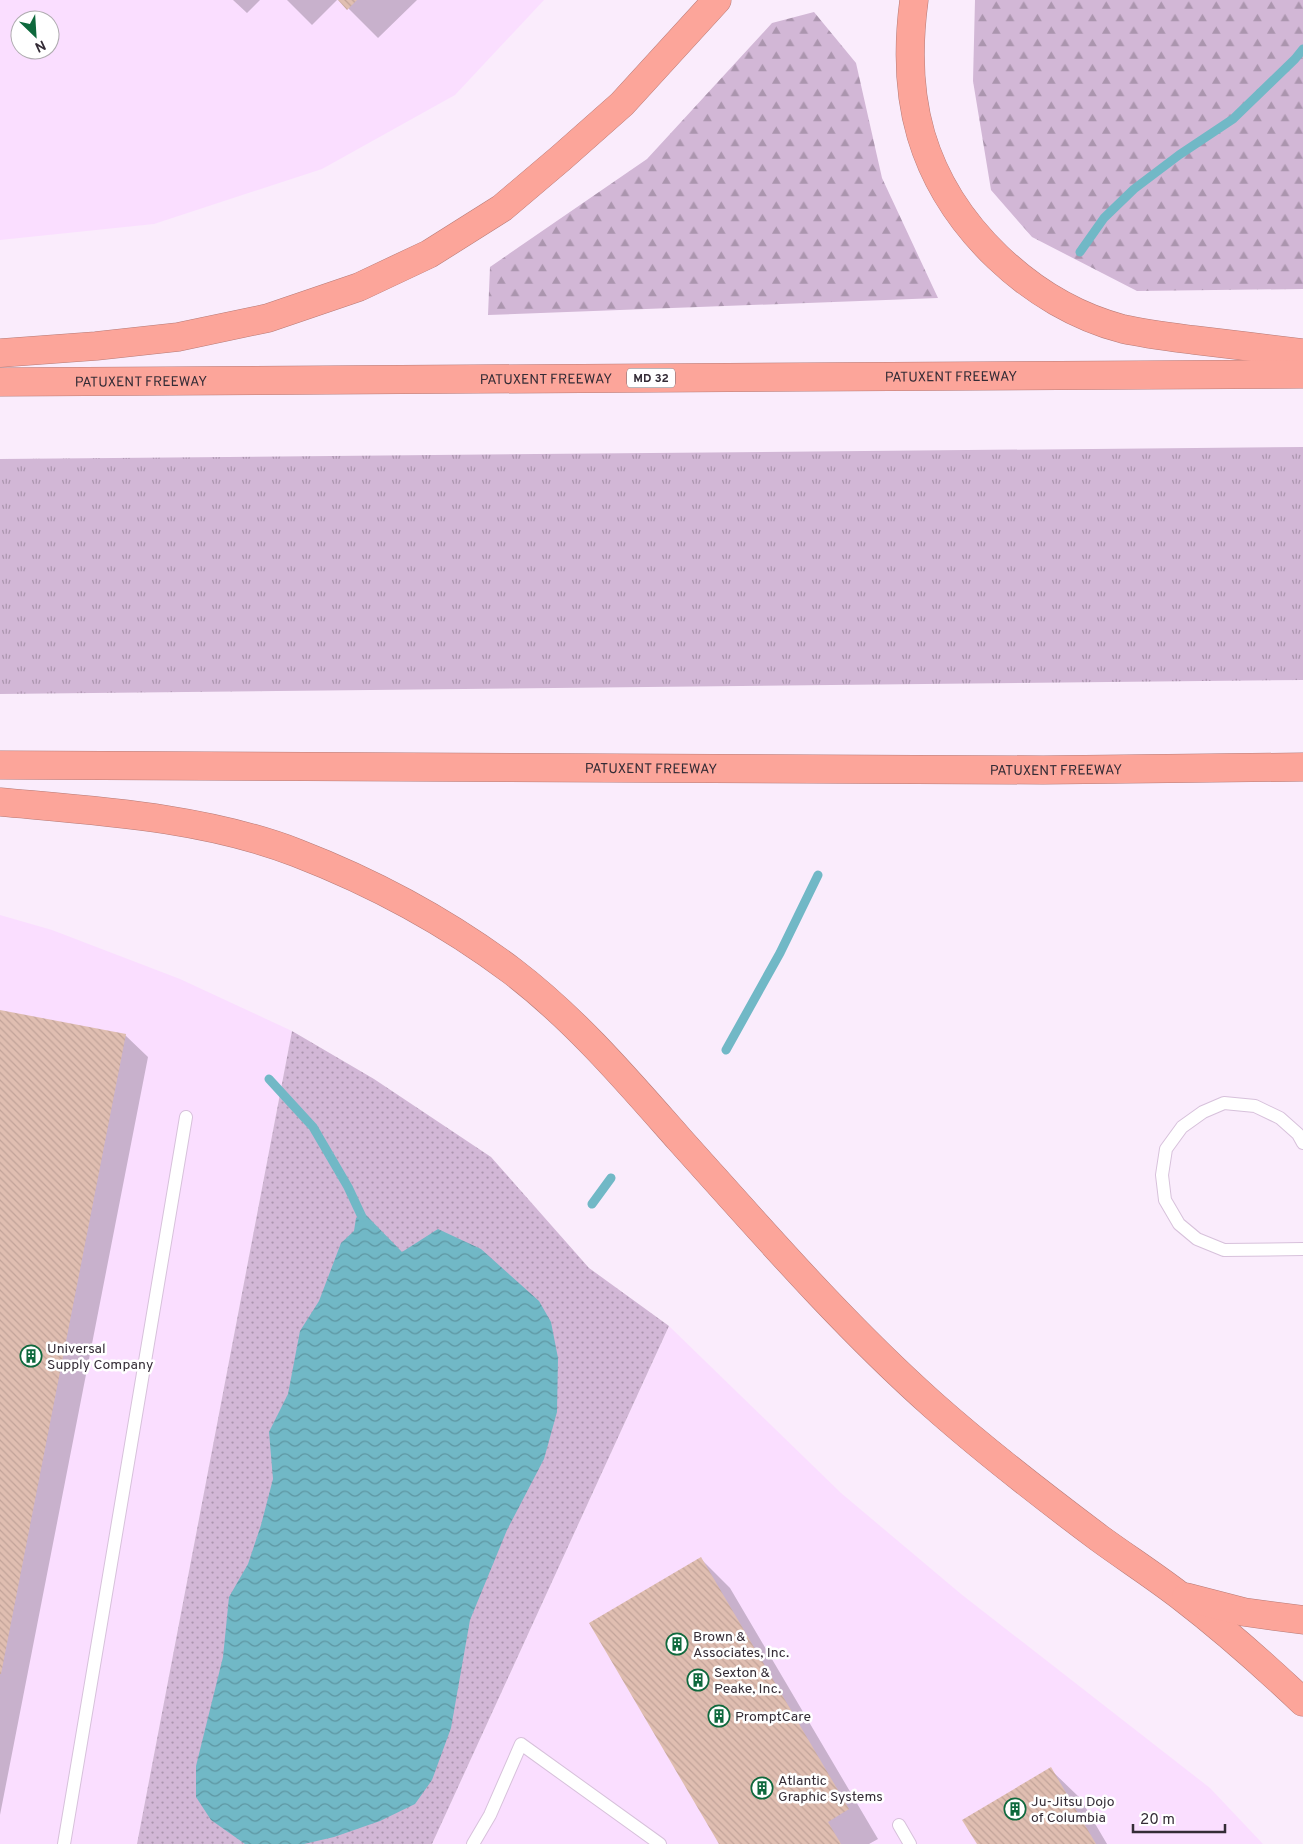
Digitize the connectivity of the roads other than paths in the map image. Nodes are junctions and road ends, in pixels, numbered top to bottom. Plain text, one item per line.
1 (717, 0) edge
2 (914, 0) edge
3 (1303, 353) edge
4 (0, 354) edge
5 (1303, 374) edge
6 (0, 382) edge
7 (0, 765) edge
8 (1303, 767) edge
9 (0, 802) edge
10 (186, 1117) dead end
11 (1303, 1143) edge
12 (1303, 1249) edge
13 (1180, 1595) junction
14 (1303, 1620) edge
15 (1303, 1702) edge
16 (899, 1825) dead end
17 (64, 1844) edge
18 (473, 1844) edge
19 (660, 1844) edge
20 (910, 1844) edge

1 - 4 highway
2 - 3 highway
5 - 6 highway, PATUXENT FREEWAY / MD 32
7 - 8 highway, PATUXENT FREEWAY
9 - 13 highway
10 - 17 lane
11 - 12 lane
13 - 14 highway
13 - 15 highway
16 - 20 lane
18 - 19 lane

